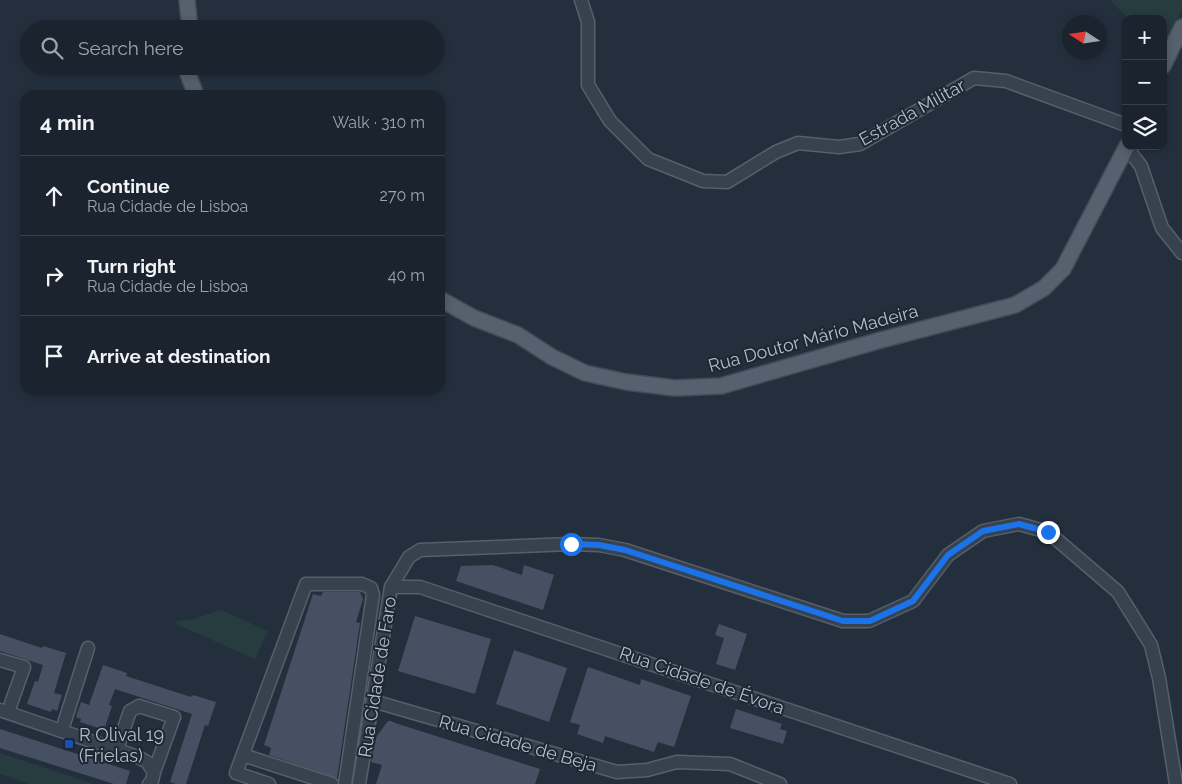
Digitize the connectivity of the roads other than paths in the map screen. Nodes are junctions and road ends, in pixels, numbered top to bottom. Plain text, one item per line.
1 (187, 0) edge
2 (581, 0) edge
3 (189, 20) edge
4 (1182, 27) edge
5 (1166, 60) edge
6 (188, 75) edge
7 (194, 90) edge
8 (1122, 124) edge
9 (1125, 150) edge
10 (1130, 150) edge
11 (1182, 253) edge
12 (445, 302) edge
13 (391, 588) junction
14 (88, 648) dead end
15 (0, 660) edge
16 (373, 701) junction
17 (4, 711) edge
18 (62, 730) junction
19 (117, 749) junction
20 (243, 755) junction
21 (262, 761) junction
22 (154, 772) junction
23 (234, 779) edge
24 (255, 780) junction
25 (149, 784) edge
26 (269, 784) edge
27 (332, 784) edge
28 (345, 784) edge
29 (359, 784) edge
30 (780, 784) edge
31 (1010, 784) edge
32 (1176, 784) edge

1 - 3 main road
2 - 8 street, Estrada Militar
4 - 5 main road
6 - 7 main road
9 - 12 main road, Rua Doutor Mário Madeira
10 - 11 street
13 - 16 street, Rua Cidade de Faro
13 - 31 street, Rua Cidade de Évora
13 - 32 street, Rua Cidade de Faro
14 - 18 street
15 - 17 street
16 - 29 street, Rua Cidade de Faro
16 - 30 street, Rua Cidade de Beja
17 - 18 street
18 - 19 street
19 - 22 street
19 - 22 street
20 - 21 street
20 - 23 street
20 - 28 street
21 - 24 street
21 - 27 street
22 - 25 street
23 - 24 street
24 - 26 street

